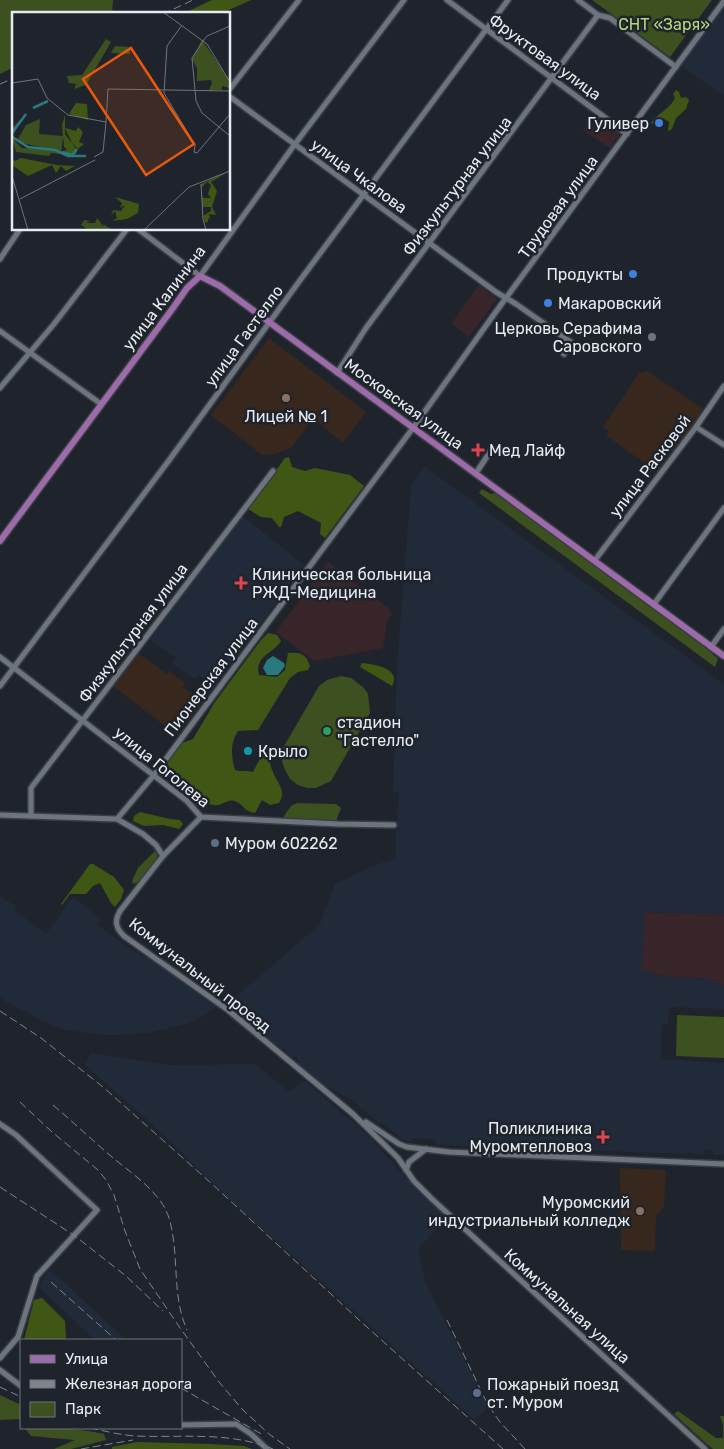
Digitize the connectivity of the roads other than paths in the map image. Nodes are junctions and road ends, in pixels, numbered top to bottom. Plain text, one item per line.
1 (299, 0) edge
2 (404, 0) edge
3 (447, 0) edge
4 (508, 0) edge
5 (578, 0) edge
6 (724, 1) edge
7 (598, 15) junction
8 (486, 30) junction
9 (676, 67) junction
10 (553, 78) junction
11 (230, 89) edge
12 (230, 97) edge
13 (628, 134) junction
14 (294, 144) junction
15 (363, 195) junction
16 (19, 230) edge
17 (126, 230) edge
18 (139, 230) edge
19 (430, 244) junction
20 (0, 259) edge
21 (200, 276) junction
22 (506, 298) junction
23 (270, 323) junction
24 (0, 331) edge
25 (30, 354) junction
26 (564, 354) dead end
27 (337, 372) junction
28 (724, 386) edge
29 (0, 388) edge
30 (101, 404) junction
31 (696, 427) junction
32 (413, 428) junction
33 (724, 445) edge
34 (490, 452) dead end
35 (273, 471) dead end
36 (476, 473) junction
37 (724, 508) edge
38 (0, 541) edge
39 (595, 560) junction
40 (654, 604) junction
41 (724, 629) edge
42 (711, 647) junction
43 (724, 656) edge
44 (0, 657) edge
45 (14, 667) junction
46 (0, 686) edge
47 (83, 720) junction
48 (154, 774) junction
49 (0, 815) edge
50 (31, 816) junction
51 (201, 817) junction
52 (117, 819) junction
53 (394, 825) dead end
54 (163, 856) junction
55 (353, 1114) junction
56 (0, 1124) edge
57 (426, 1149) junction
58 (724, 1164) edge
59 (406, 1170) junction
60 (0, 1358) edge
61 (0, 1370) edge
62 (20, 1385) edge
63 (182, 1425) edge
64 (267, 1449) edge
65 (705, 1449) edge

1 - 11 street
2 - 14 street, улица Калинина
3 - 8 street, Фруктовая улица
4 - 8 street, улица Гастелло
5 - 7 street
6 - 9 street, Трудовая улица
7 - 9 street
7 - 10 street, Физкультурная улица
8 - 10 street, Фруктовая улица
8 - 15 street, улица Гастелло
9 - 13 street, Трудовая улица
10 - 13 street, Фруктовая улица
10 - 19 street, Физкультурная улица
12 - 14 street, улица Чкалова
13 - 22 street, Трудовая улица
14 - 15 street, улица Чкалова
14 - 21 street, улица Калинина
15 - 19 street, улица Чкалова
15 - 23 street, улица Гастелло
16 - 20 street
17 - 25 street
18 - 21 street, Московская улица
19 - 22 street, улица Чкалова
19 - 27 street, Физкультурная улица
21 - 23 main road, Московская улица
21 - 30 main road, улица Калинина
22 - 26 street, улица Чкалова
22 - 32 street, Трудовая улица
23 - 27 main road, Московская улица
23 - 45 street, улица Гастелло
24 - 25 street
25 - 29 street
25 - 30 street
27 - 32 main road, Московская улица
28 - 31 street, улица Расковой
30 - 38 main road, улица Калинина
31 - 33 street
31 - 39 street, улица Расковой
32 - 36 main road, Московская улица
32 - 48 street, Пионерская улица
34 - 36 street
35 - 47 street, Физкультурная улица
36 - 39 main road, Московская улица
37 - 40 street
39 - 40 main road, Московская улица
40 - 42 main road, Московская улица
41 - 42 street
42 - 43 main road, Московская улица
44 - 45 street, улица Гоголева
45 - 46 street, улица Гастелло
45 - 47 street, улица Гоголева
47 - 48 street, улица Гоголева
47 - 50 street, Физкультурная улица
48 - 51 street, улица Гоголева
48 - 52 street, Пионерская улица
49 - 50 street
50 - 52 street
51 - 53 street, улица Гоголева
51 - 54 street, Коммунальный проезд
52 - 54 street
54 - 55 street, Коммунальный проезд
55 - 57 street
55 - 59 street, Коммунальная улица
56 - 60 street
57 - 58 street
57 - 59 street
59 - 65 street, Коммунальная улица
61 - 62 street
63 - 64 street

